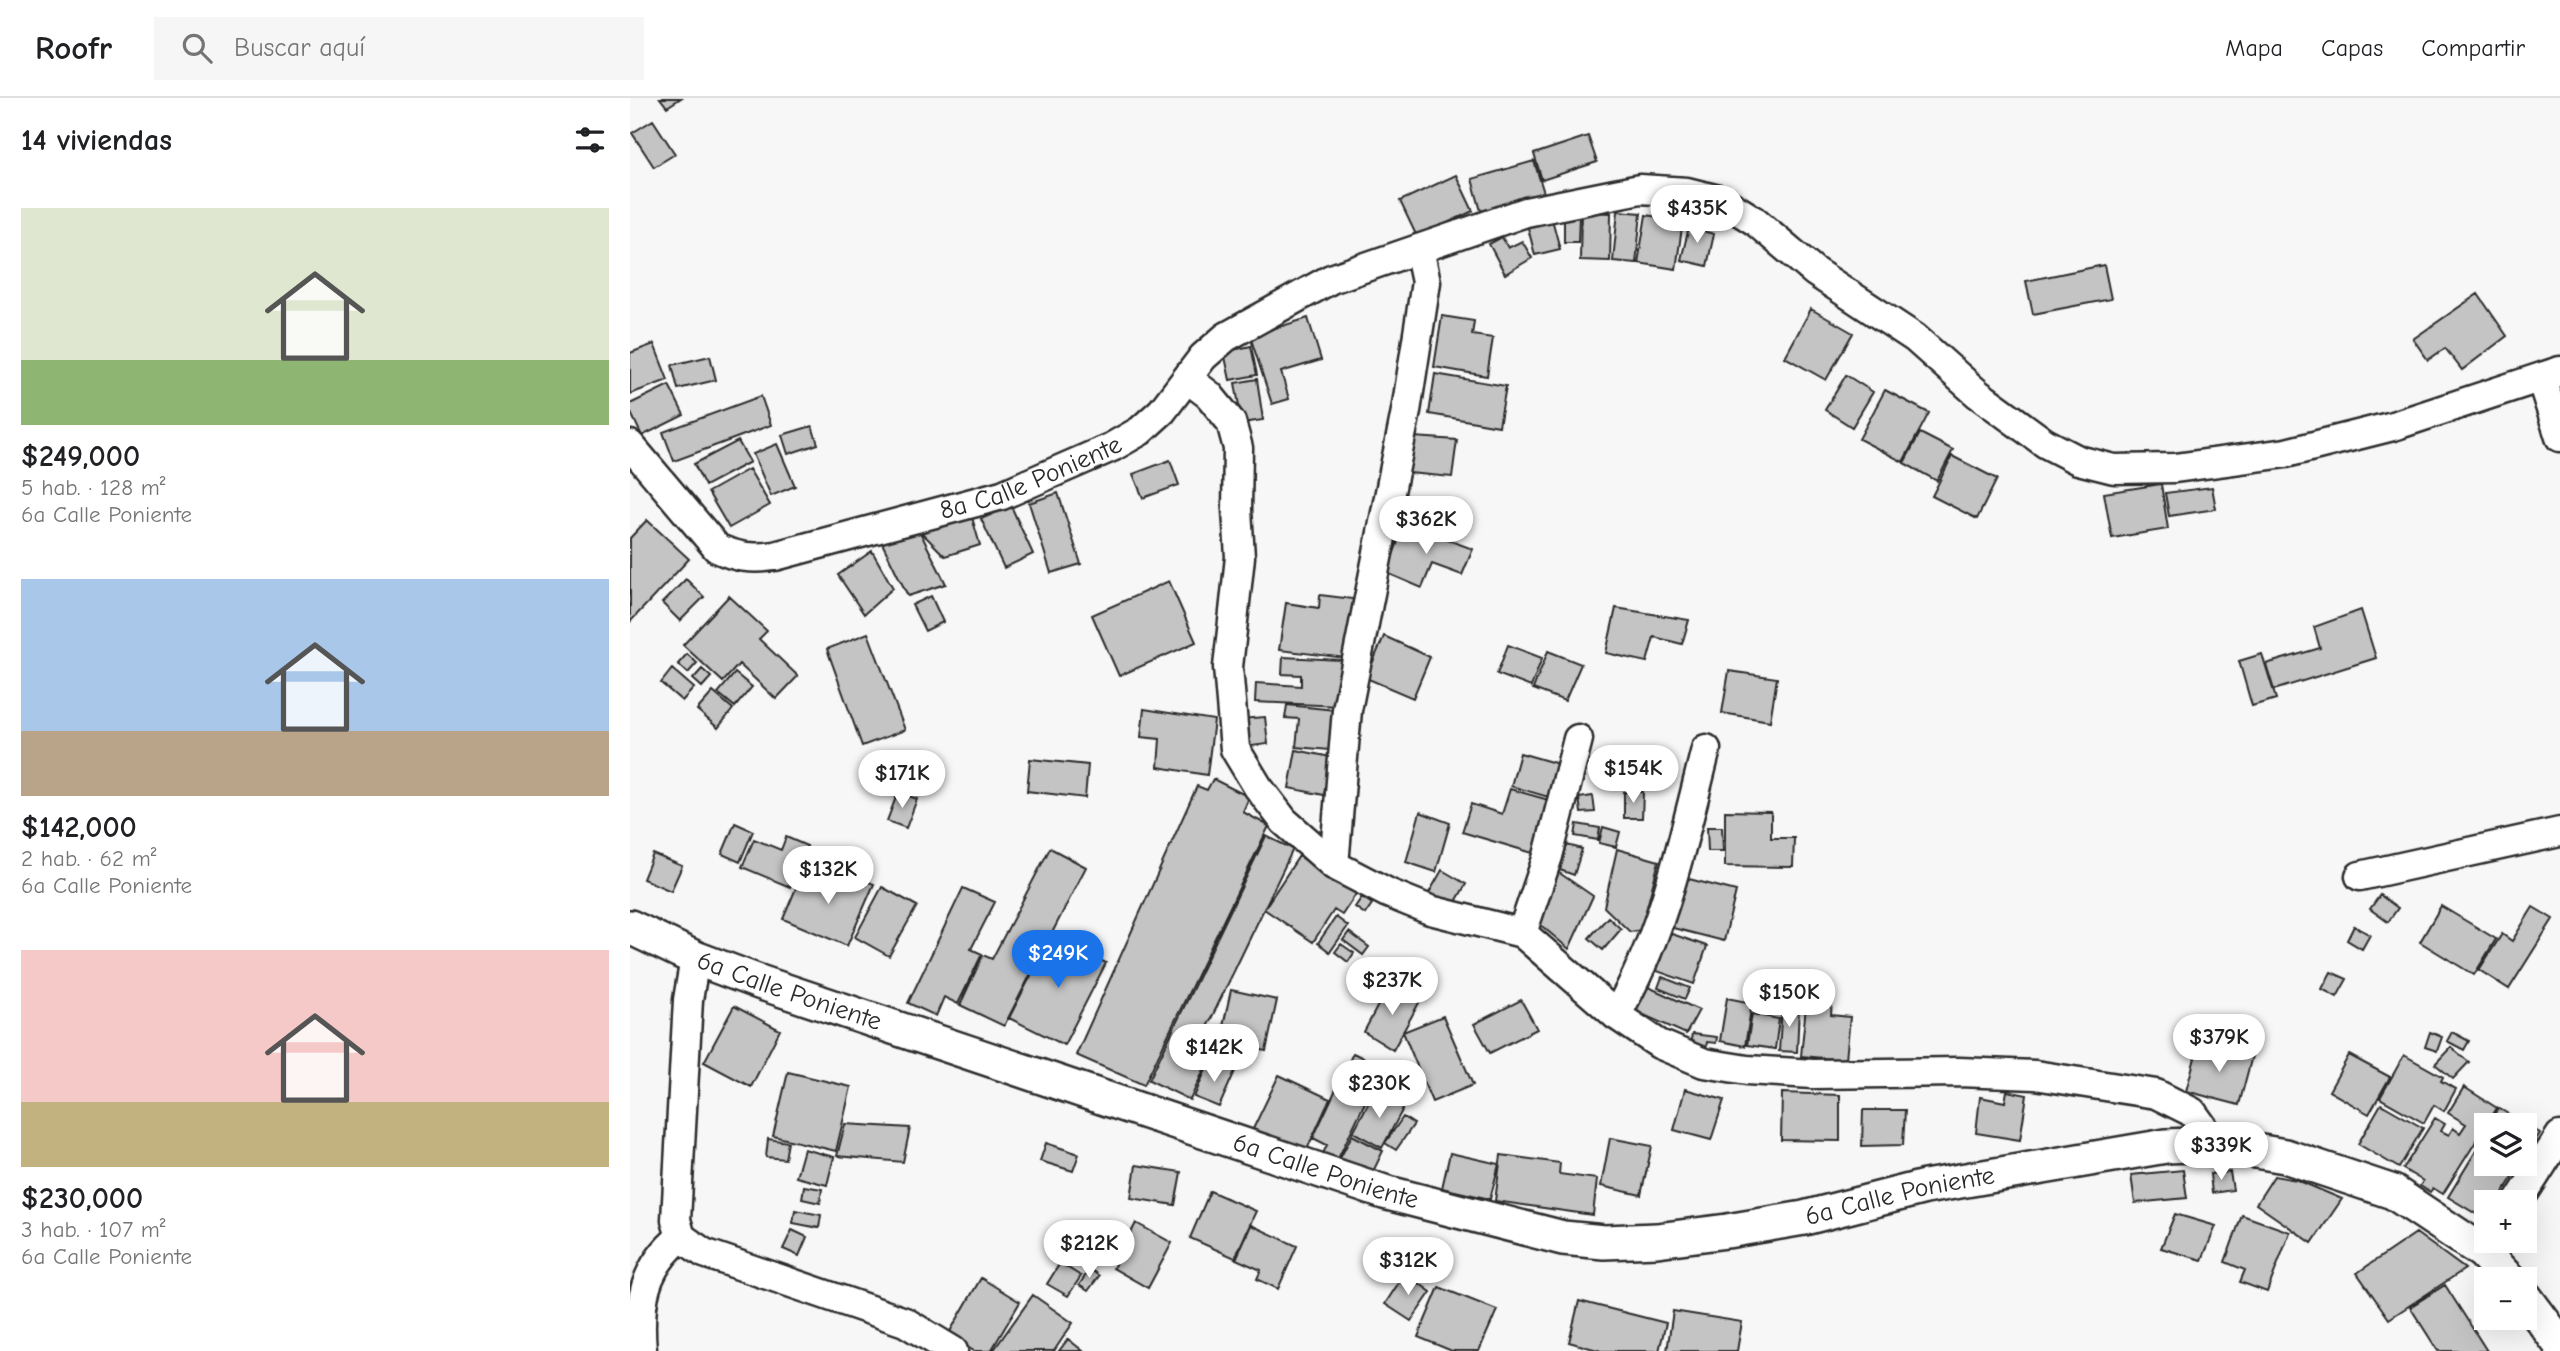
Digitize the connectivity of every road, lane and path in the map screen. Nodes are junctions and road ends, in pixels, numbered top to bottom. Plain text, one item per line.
1 (1419, 249) junction
2 (2551, 375) edge
3 (1188, 379) junction
4 (2560, 437) edge
5 (630, 445) edge
6 (1578, 740) dead end
7 (1706, 749) dead end
8 (2560, 832) edge
9 (1334, 866) junction
10 (2360, 876) dead end
11 (630, 927) edge
12 (1522, 933) junction
13 (695, 958) junction
14 (1616, 1015) junction
15 (2560, 1136) edge
16 (2214, 1144) junction
17 (2526, 1190) edge
18 (681, 1237) junction
19 (2474, 1239) edge
20 (2537, 1313) edge
21 (2560, 1344) edge
22 (642, 1351) edge
23 (953, 1351) edge

1 - 2 street, 8a Calle Poniente
1 - 3 street, 8a Calle Poniente
1 - 9 street
2 - 4 street
3 - 5 street, 8a Calle Poniente
3 - 9 street
6 - 12 street
7 - 14 street
8 - 10 street
9 - 12 street
11 - 13 street, 6a Calle Poniente
12 - 14 street
13 - 16 street, 6a Calle Poniente
13 - 18 street
14 - 16 street
15 - 17 street
16 - 19 street, 6a Calle Poniente
18 - 22 street
18 - 23 street
20 - 21 street

